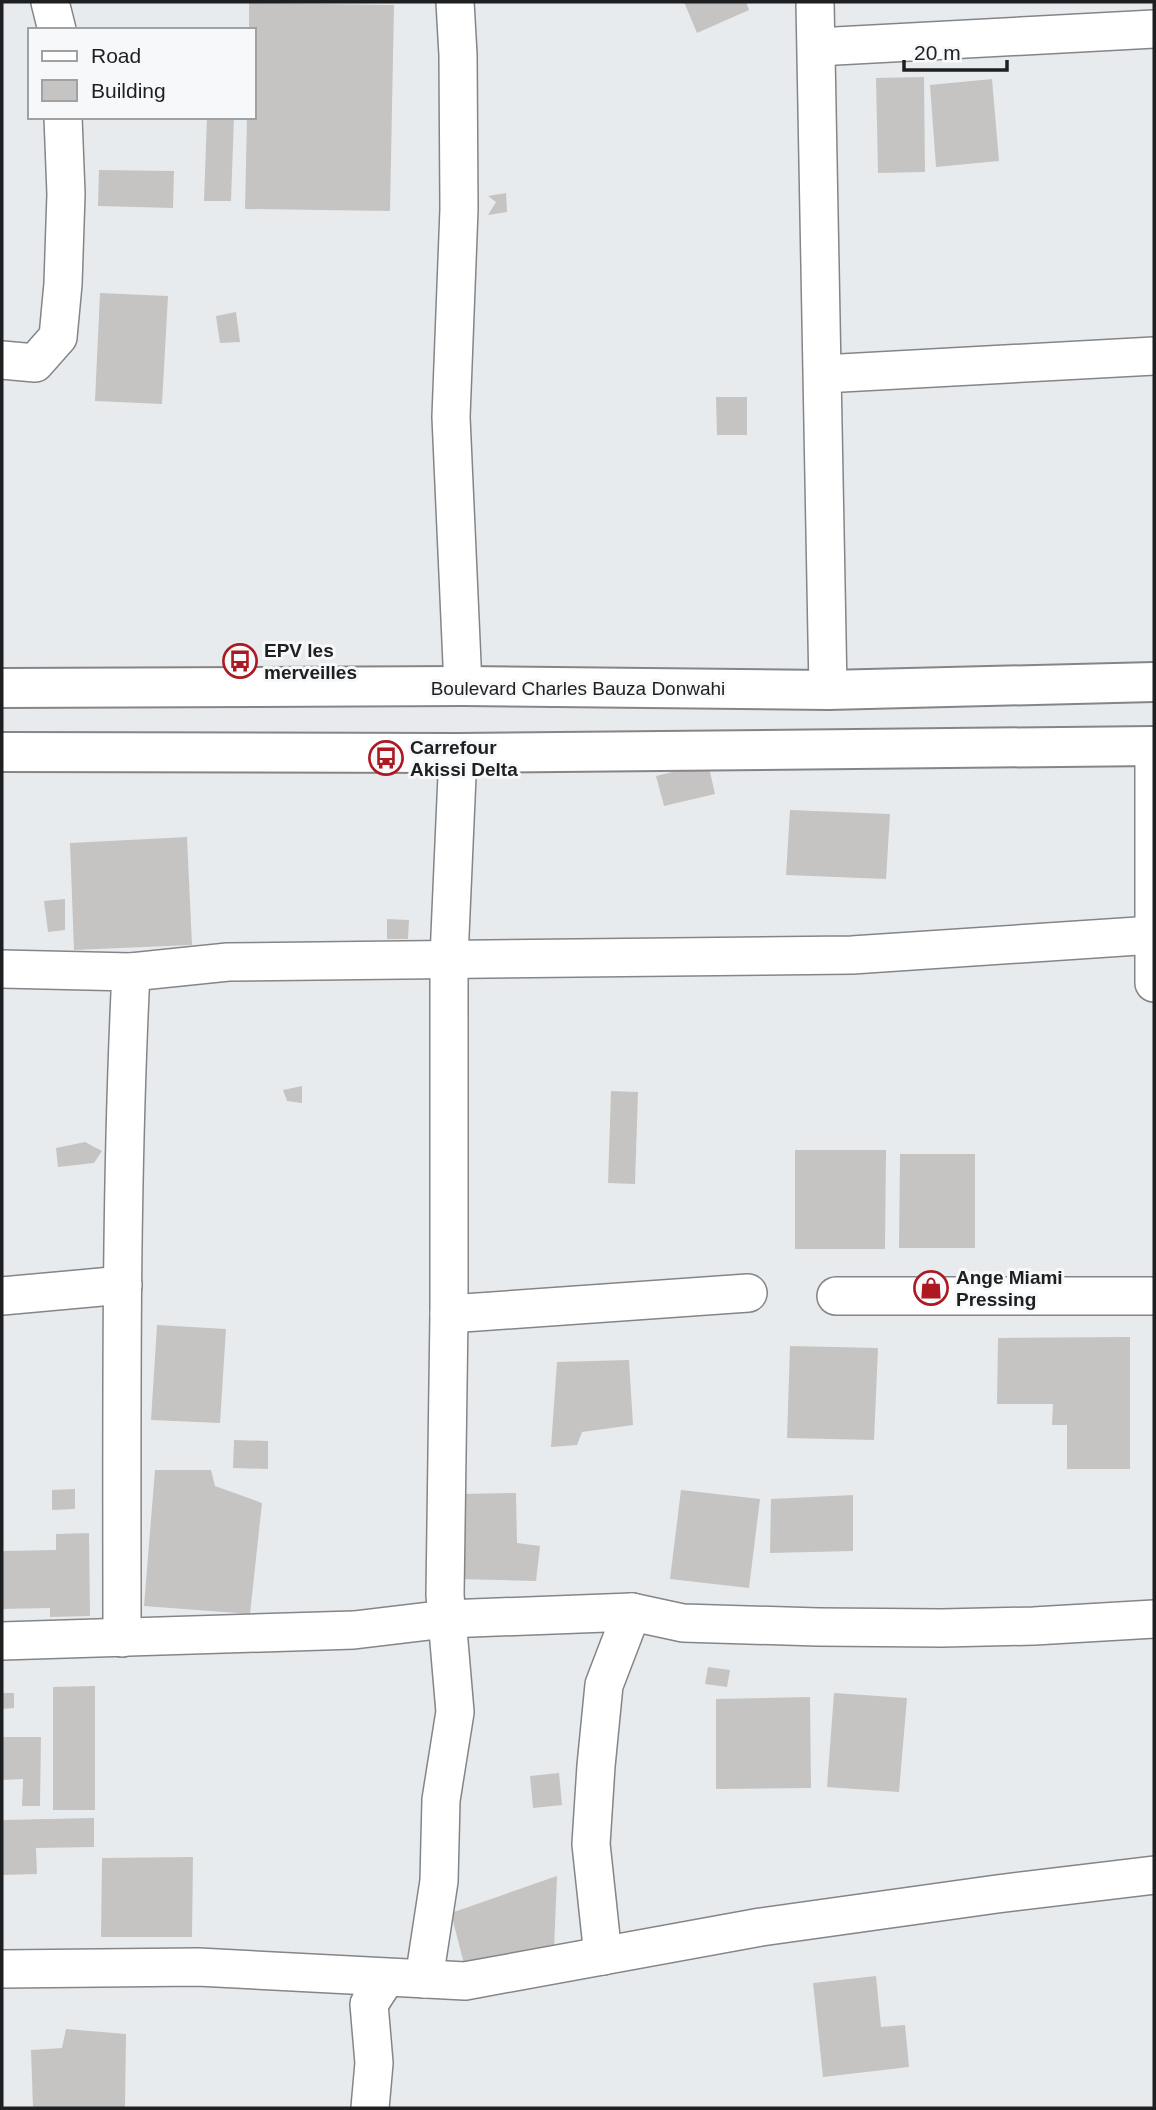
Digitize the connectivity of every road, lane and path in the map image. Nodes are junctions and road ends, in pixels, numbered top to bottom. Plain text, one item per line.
1 (50, 2) edge
2 (455, 2) edge
3 (815, 2) edge
4 (1145, 20) edge
5 (56, 28) edge
6 (817, 47) junction
7 (63, 119) edge
8 (1154, 356) edge
9 (2, 360) edge
10 (823, 374) junction
11 (1154, 682) edge
12 (463, 686) junction
13 (2, 688) edge
14 (828, 690) junction
15 (1154, 746) edge
16 (2, 752) edge
17 (458, 753) junction
18 (1153, 935) edge
19 (449, 958) junction
20 (2, 969) edge
21 (131, 972) junction
22 (1154, 983) edge
23 (122, 1285) junction
24 (748, 1293) dead end
25 (2, 1296) edge
26 (836, 1296) dead end
27 (1154, 1296) edge
28 (449, 1314) junction
29 (632, 1612) junction
30 (446, 1619) junction
31 (1154, 1619) edge
32 (122, 1638) junction
33 (2, 1641) edge
34 (1154, 1875) edge
35 (603, 1956) junction
36 (2, 1969) edge
37 (386, 1978) junction
38 (424, 1979) junction
39 (370, 2108) edge

1 - 5 street
2 - 12 street
3 - 6 street
4 - 6 street
6 - 10 street
7 - 9 street
8 - 10 street
10 - 14 street
11 - 14 main road, Boulevard Charles Bauza Donwahi
12 - 13 main road, Boulevard Charles Bauza Donwahi
12 - 14 main road, Boulevard Charles Bauza Donwahi
15 - 17 main road
15 - 18 street
16 - 17 main road
17 - 19 street
18 - 19 street
18 - 22 street
19 - 21 street
19 - 28 street
20 - 21 street
21 - 23 street
23 - 25 street
23 - 32 street
24 - 28 street
26 - 27 street
28 - 30 street
29 - 30 street
29 - 31 street
29 - 35 street
30 - 32 street
30 - 38 street
32 - 33 street
34 - 35 street
35 - 38 street
36 - 37 street
37 - 38 street
37 - 39 street

